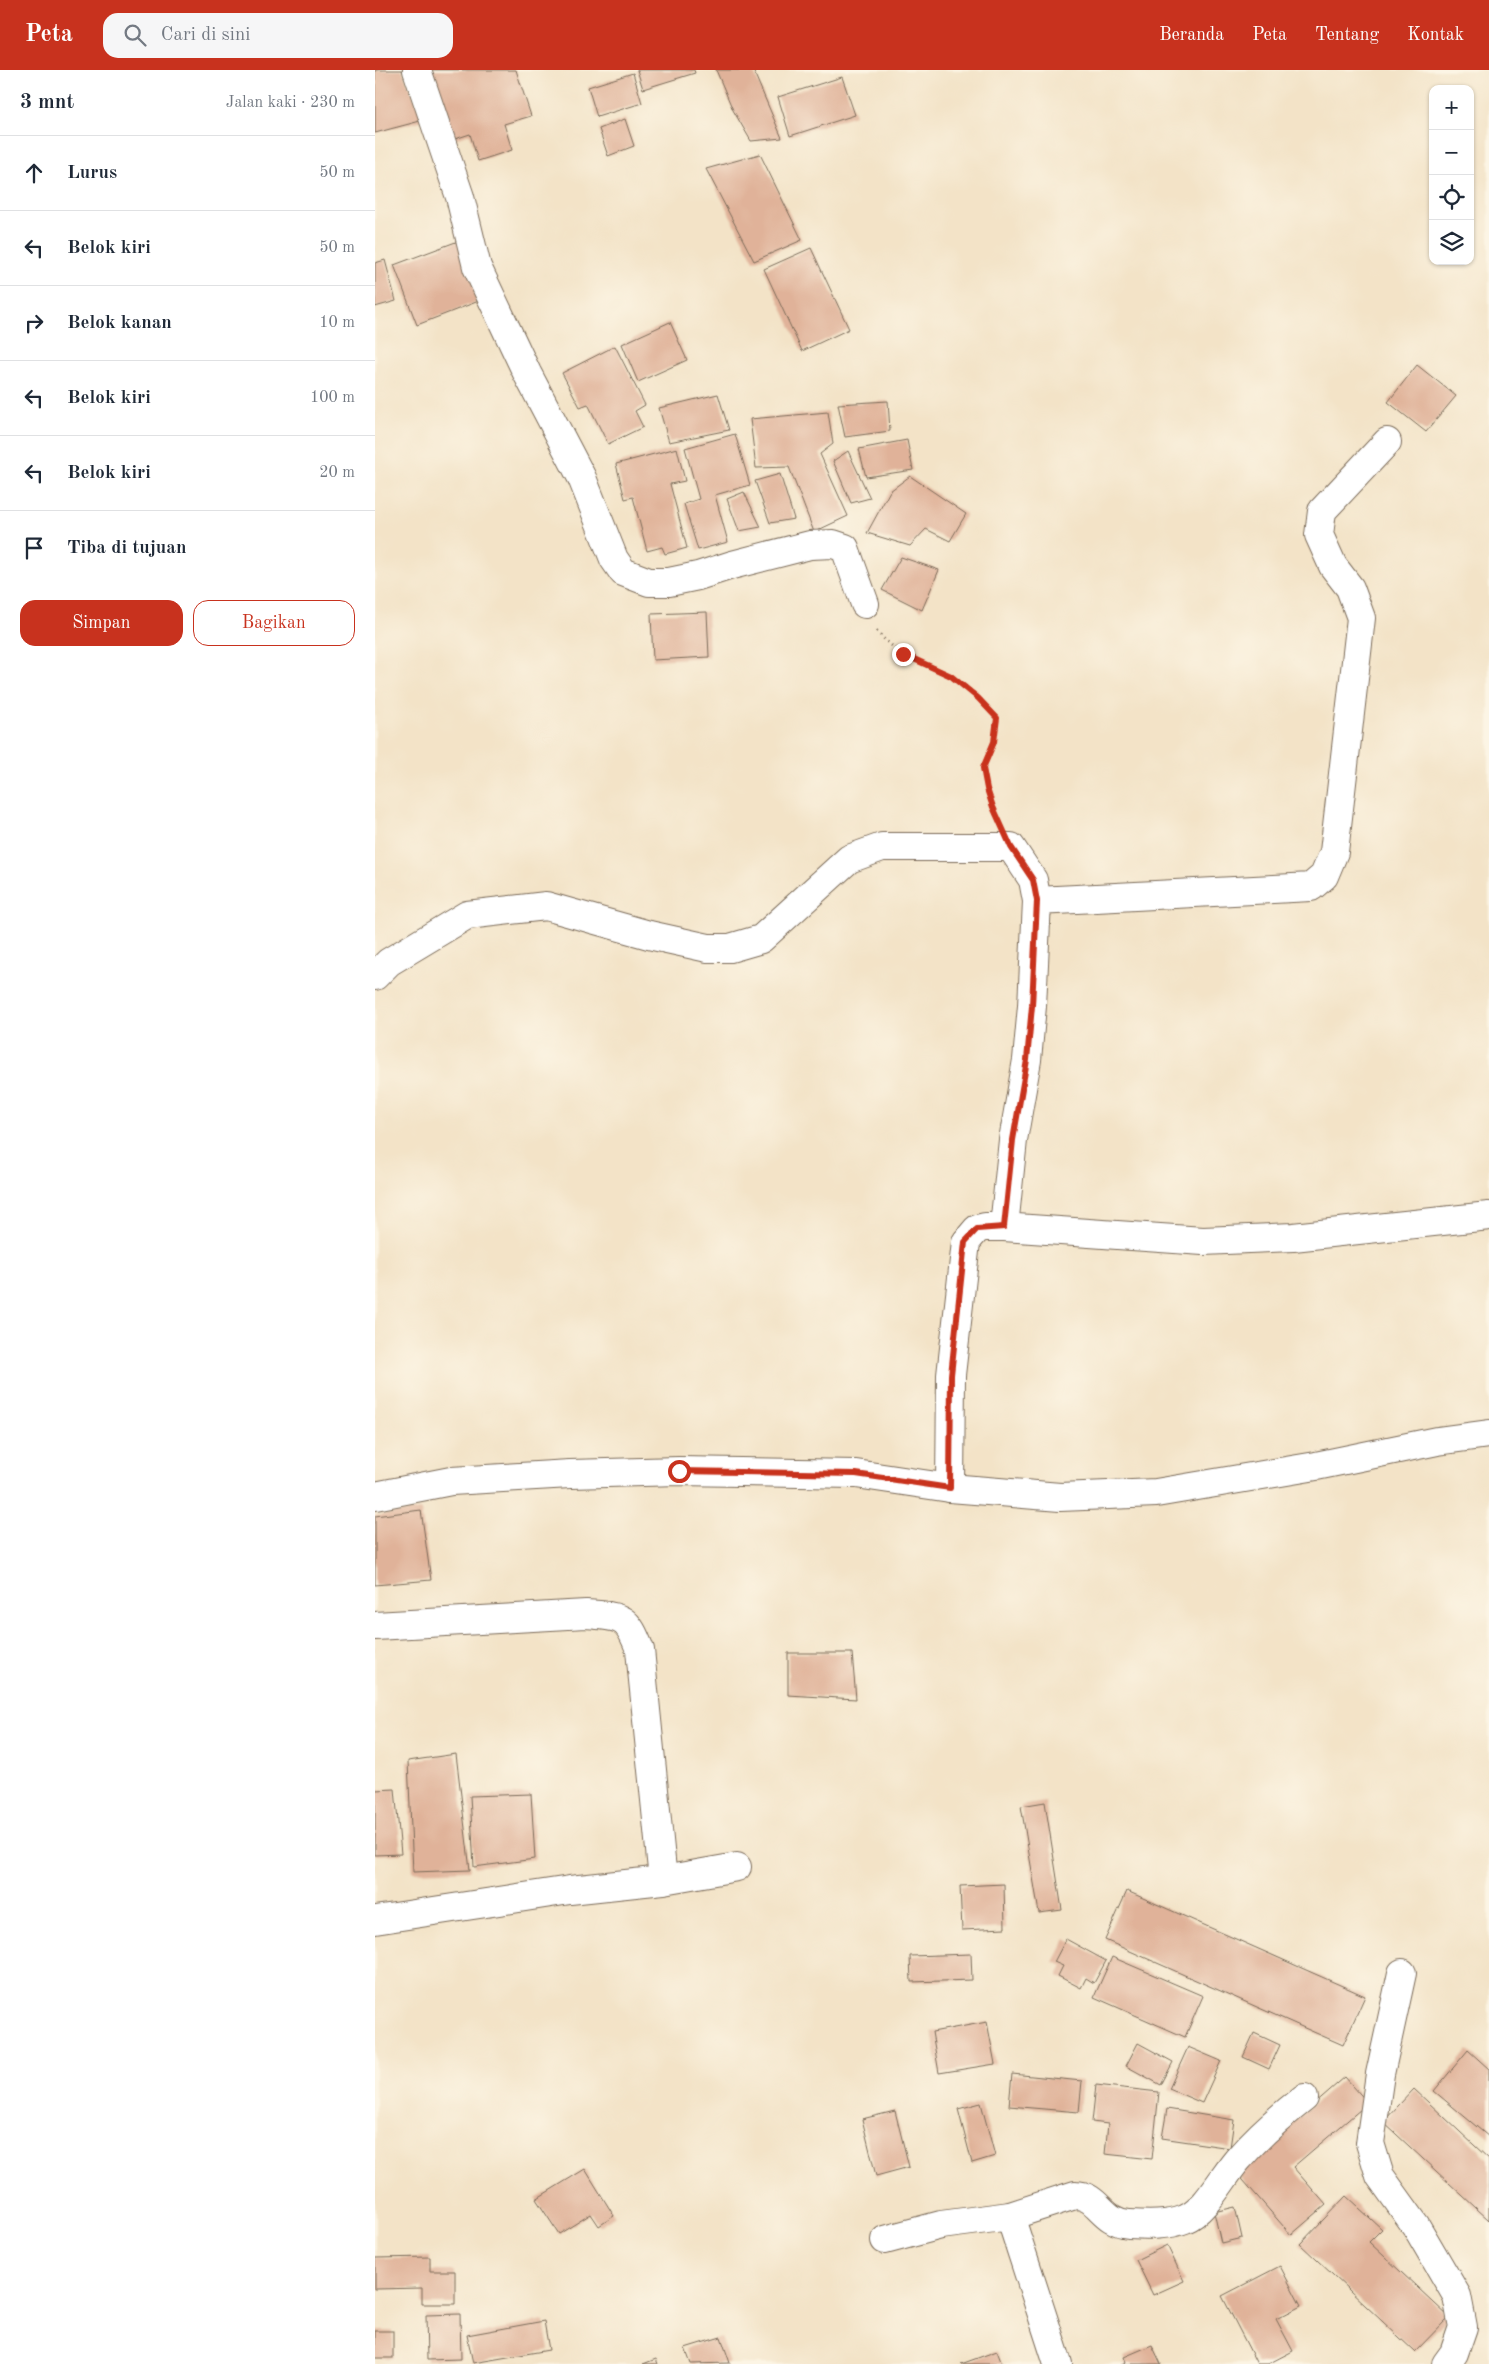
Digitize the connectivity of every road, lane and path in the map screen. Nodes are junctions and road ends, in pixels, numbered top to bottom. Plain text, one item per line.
1 (417, 70) edge
2 (1387, 442) dead end
3 (865, 604) dead end
4 (903, 654) dead end
5 (1011, 847) junction
6 (1037, 901) junction
7 (375, 976) edge
8 (1489, 1216) edge
9 (1004, 1227) junction
10 (1489, 1434) edge
11 (950, 1488) junction
12 (375, 1496) edge
13 (375, 1626) edge
14 (737, 1867) dead end
15 (663, 1880) junction
16 (375, 1920) edge
17 (1402, 1973) dead end
18 (1304, 2098) dead end
19 (1010, 2216) junction
20 (885, 2240) dead end
21 (1058, 2364) edge
22 (1446, 2364) edge

1 - 3 street
2 - 6 street
4 - 5 path
5 - 6 street
5 - 7 street
6 - 9 street
8 - 9 street
9 - 11 street
10 - 11 street
11 - 12 street
13 - 15 street
14 - 15 street
15 - 16 street
17 - 22 street
18 - 19 street
19 - 20 street
19 - 21 street

